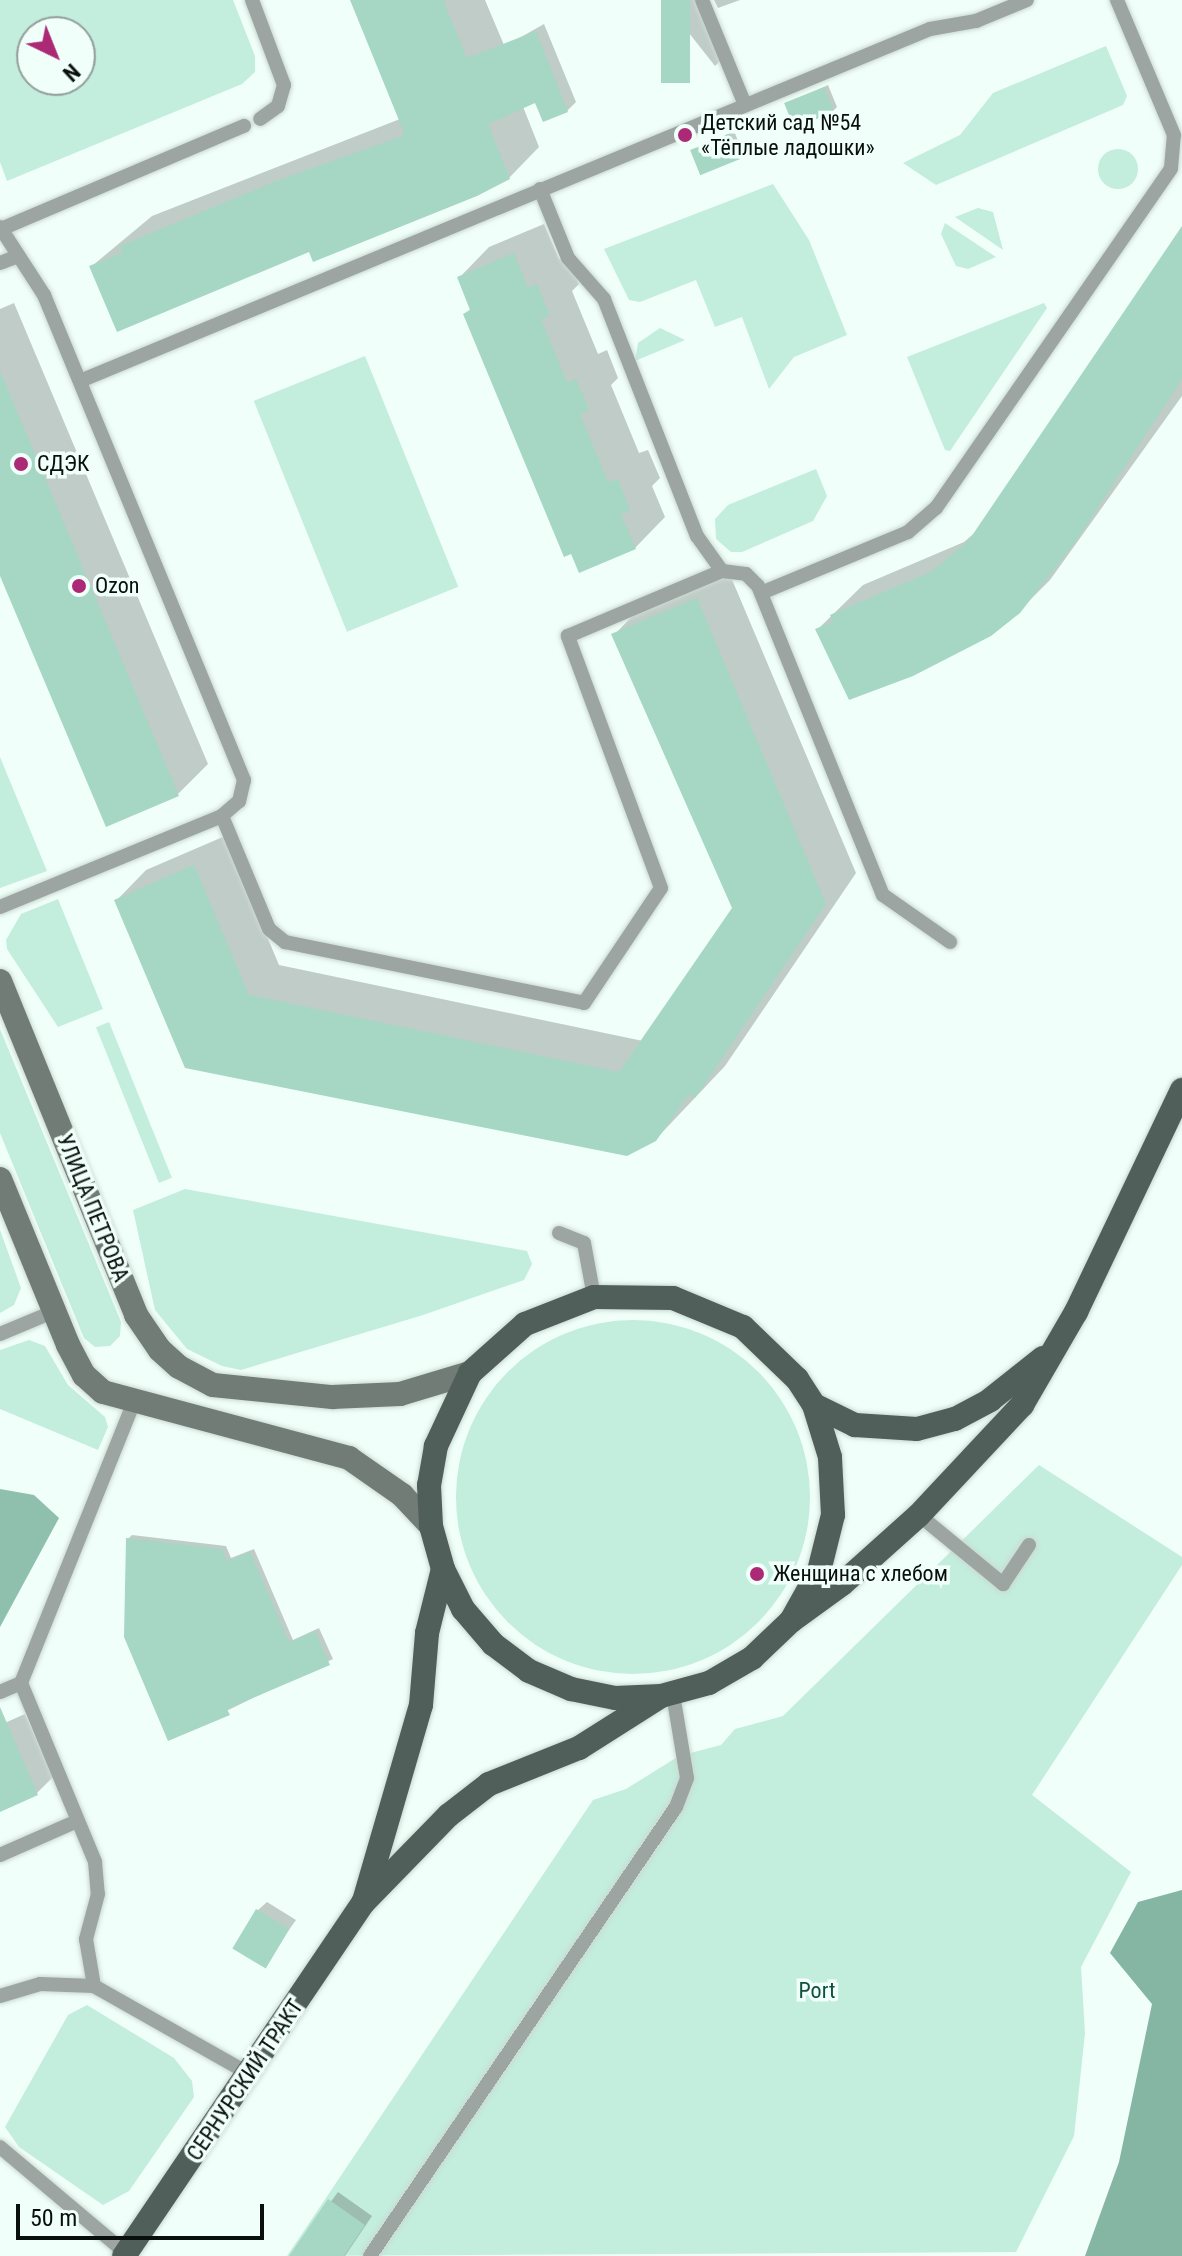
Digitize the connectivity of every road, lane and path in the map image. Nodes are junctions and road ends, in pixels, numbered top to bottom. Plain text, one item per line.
1 (252, 0) edge
2 (702, 0) edge
3 (1027, 0) edge
4 (1117, 0) edge
5 (745, 105) junction
6 (260, 119) dead end
7 (244, 126) dead end
8 (540, 189) junction
9 (0, 228) edge
10 (16, 257) junction
11 (0, 263) edge
12 (80, 381) junction
13 (722, 571) junction
14 (761, 593) junction
15 (222, 816) junction
16 (0, 907) edge
17 (950, 942) dead end
18 (0, 981) edge
19 (1182, 1090) edge
20 (0, 1179) edge
21 (559, 1233) dead end
22 (594, 1297) junction
23 (55, 1311) junction
24 (0, 1334) edge
25 (1055, 1349) junction
26 (470, 1373) junction
27 (133, 1404) junction
28 (814, 1405) junction
29 (919, 1515) junction
30 (431, 1526) junction
31 (1029, 1545) dead end
32 (443, 1569) junction
33 (791, 1621) junction
34 (21, 1683) junction
35 (0, 1692) edge
36 (667, 1695) junction
37 (77, 1821) junction
38 (0, 1855) edge
39 (363, 1903) junction
40 (94, 1986) junction
41 (0, 1996) edge
42 (251, 2075) junction
43 (0, 2147) edge
44 (125, 2255) edge
45 (370, 2256) edge

1 - 6 lane
2 - 5 lane
3 - 5 lane
4 - 14 lane
5 - 8 lane
7 - 9 lane
8 - 12 lane
8 - 13 lane
9 - 10 lane
10 - 11 lane
10 - 12 lane
12 - 15 lane
13 - 14 lane
13 - 15 lane
14 - 17 lane
15 - 16 lane
18 - 26 main road, УЛИЦА ПЕТРОВА
19 - 25 main road
20 - 23 main road
21 - 22 lane
22 - 26 main road
22 - 28 main road
23 - 24 lane
23 - 27 main road
25 - 28 main road
25 - 29 main road
26 - 30 main road
27 - 30 main road
27 - 34 lane
28 - 33 main road
29 - 31 lane
29 - 33 main road
30 - 32 main road
32 - 36 main road
32 - 39 main road
33 - 36 main road
34 - 35 lane
34 - 37 lane
36 - 39 main road
36 - 45 lane
37 - 38 lane
37 - 40 lane
39 - 42 main road, СЕРНУРСКИЙ ТРАКТ
40 - 41 lane
40 - 42 lane
42 - 44 main road, СЕРНУРСКИЙ ТРАКТ
43 - 44 lane

